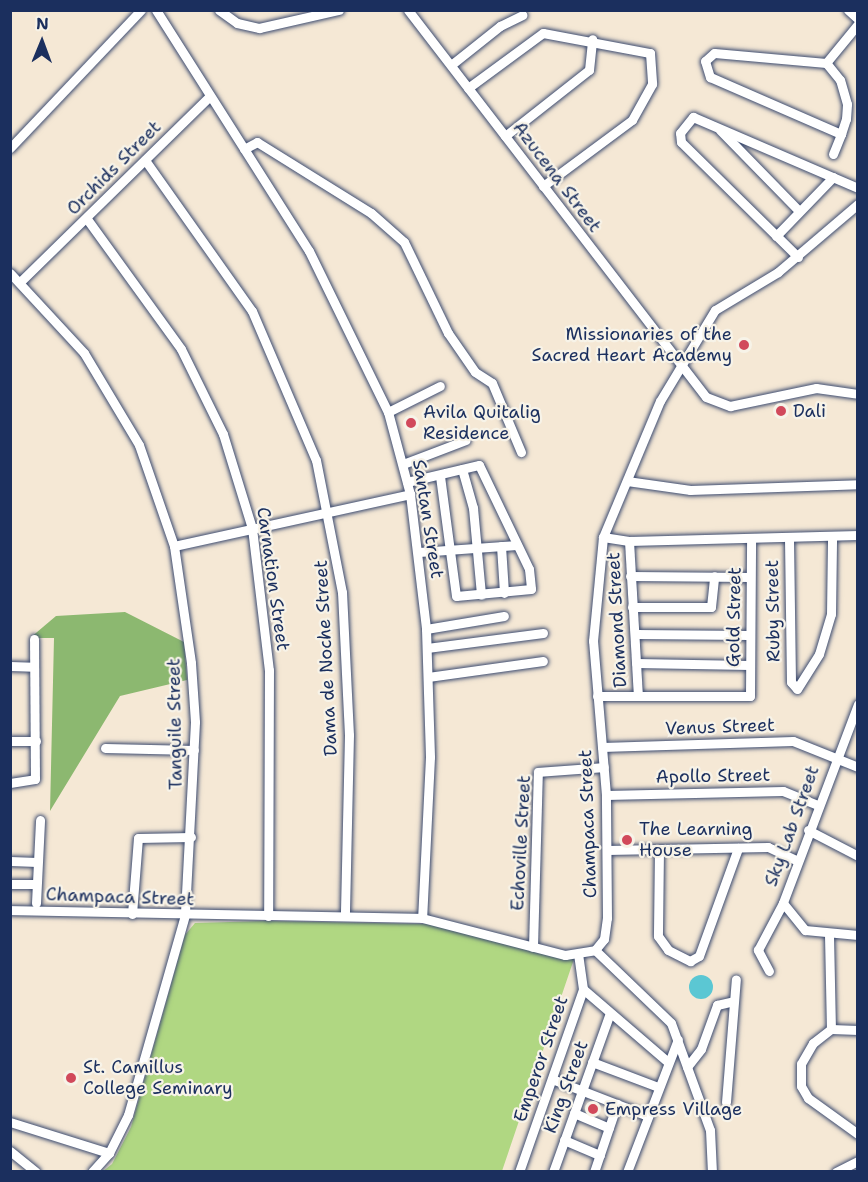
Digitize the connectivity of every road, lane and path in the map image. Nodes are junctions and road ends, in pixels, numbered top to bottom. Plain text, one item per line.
1 (141, 10) edge
2 (156, 10) edge
3 (219, 10) edge
4 (299, 10) edge
5 (339, 10) edge
6 (408, 10) edge
7 (848, 10) edge
8 (523, 15) dead end
9 (858, 19) edge
10 (304, 21) junction
11 (858, 24) edge
12 (592, 39) junction
13 (826, 63) junction
14 (451, 65) junction
15 (468, 88) junction
16 (210, 96) junction
17 (717, 126) junction
18 (841, 134) junction
19 (505, 136) junction
20 (10, 148) edge
21 (244, 148) junction
22 (833, 154) dead end
23 (145, 160) junction
24 (833, 177) junction
25 (543, 186) junction
26 (858, 188) edge
27 (858, 204) edge
28 (799, 211) junction
29 (87, 219) junction
30 (776, 236) junction
31 (798, 257) junction
32 (10, 273) edge
33 (23, 283) junction
34 (679, 363) junction
35 (440, 386) dead end
36 (858, 394) edge
37 (388, 412) junction
38 (466, 440) dead end
39 (521, 452) dead end
40 (403, 464) junction
41 (462, 469) junction
42 (440, 476) junction
43 (627, 481) junction
44 (407, 482) junction
45 (858, 484) edge
46 (410, 494) junction
47 (330, 511) junction
48 (252, 528) junction
49 (858, 535) edge
50 (603, 537) junction
51 (789, 538) junction
52 (832, 538) junction
53 (751, 540) junction
54 (629, 542) junction
55 (518, 545) junction
56 (174, 546) junction
57 (501, 546) junction
58 (477, 548) junction
59 (453, 550) junction
60 (419, 552) junction
61 (630, 576) junction
62 (714, 576) junction
63 (750, 577) junction
64 (504, 593) junction
65 (481, 596) junction
66 (632, 607) junction
67 (504, 616) dead end
68 (426, 629) junction
69 (543, 633) dead end
70 (636, 634) junction
71 (749, 635) junction
72 (33, 639) dead end
73 (427, 648) junction
74 (543, 661) dead end
75 (636, 663) junction
76 (749, 665) junction
77 (10, 666) edge
78 (33, 666) junction
79 (428, 676) junction
80 (597, 696) junction
81 (638, 696) junction
82 (857, 704) edge
83 (10, 741) edge
84 (36, 741) junction
85 (602, 747) junction
86 (105, 748) dead end
87 (194, 750) junction
88 (835, 758) junction
89 (604, 767) junction
90 (858, 767) edge
91 (10, 783) edge
92 (606, 795) junction
93 (817, 805) junction
94 (40, 820) dead end
95 (808, 830) junction
96 (191, 837) junction
97 (738, 848) junction
98 (607, 850) junction
99 (659, 850) junction
100 (858, 856) edge
101 (796, 860) junction
102 (10, 861) edge
103 (37, 862) junction
104 (10, 884) edge
105 (36, 884) junction
106 (36, 903) dead end
107 (783, 903) junction
108 (10, 910) edge
109 (132, 914) junction
110 (185, 915) junction
111 (268, 916) junction
112 (345, 916) junction
113 (422, 918) junction
114 (829, 935) junction
115 (858, 935) edge
116 (533, 947) junction
117 (595, 950) junction
118 (578, 955) junction
119 (768, 971) dead end
120 (736, 979) dead end
121 (584, 989) junction
122 (734, 1001) junction
123 (610, 1013) junction
124 (831, 1029) junction
125 (858, 1030) edge
126 (678, 1039) junction
127 (592, 1062) junction
128 (668, 1062) junction
129 (687, 1067) junction
130 (552, 1079) junction
131 (658, 1087) junction
132 (582, 1091) junction
133 (726, 1102) dead end
134 (617, 1104) junction
135 (574, 1113) junction
136 (648, 1116) junction
137 (10, 1122) edge
138 (609, 1128) junction
139 (858, 1134) edge
140 (564, 1140) junction
141 (10, 1151) edge
142 (109, 1153) junction
143 (600, 1155) junction
144 (858, 1161) edge
145 (554, 1169) edge
146 (36, 1172) edge
147 (92, 1172) edge
148 (519, 1172) edge
149 (565, 1172) edge
150 (594, 1172) edge
151 (627, 1172) edge
152 (712, 1172) edge
153 (836, 1172) edge

1 - 20 street
2 - 16 street, Santan Street
3 - 10 street
4 - 10 street
5 - 10 street
6 - 14 street, Azucena Street
7 - 9 street
8 - 14 street
11 - 13 street
12 - 15 street
12 - 19 street
12 - 25 street
13 - 18 street
13 - 18 street
14 - 15 street, Azucena Street
15 - 19 street, Azucena Street
16 - 21 street, Santan Street
16 - 23 street, Orchids Street
17 - 24 street
17 - 28 street
17 - 30 street
18 - 22 street
19 - 25 street, Azucena Street
21 - 37 street, Santan Street
21 - 39 street
23 - 29 street, Orchids Street
23 - 47 street, Dama de Noche Street
24 - 26 street
24 - 28 street
25 - 34 street, Azucena Street
27 - 31 street, Champaca Street
28 - 30 street
29 - 33 street, Orchids Street
29 - 48 street, Carnation Street
30 - 31 street
31 - 34 street, Champaca Street
32 - 33 street, Tanguile Street
33 - 56 street, Tanguile Street
34 - 36 street, Azucena Street
34 - 43 street, Champaca Street
35 - 37 street
37 - 40 street, Santan Street
38 - 40 street
40 - 44 street, Santan Street
41 - 42 street
41 - 55 street
41 - 58 street
42 - 44 street
42 - 59 street
43 - 45 street
43 - 50 street, Champaca Street
44 - 46 street, Santan Street
46 - 47 street
46 - 60 street, Santan Street
47 - 48 street
47 - 112 street, Dama de Noche Street
48 - 56 street
48 - 111 street, Carnation Street
49 - 52 street, Gold Street
50 - 54 street, Gold Street
50 - 80 street, Champaca Street
51 - 52 street, Gold Street
51 - 52 street, Ruby Street
51 - 53 street, Gold Street
53 - 54 street, Gold Street
53 - 63 street, Gold Street
54 - 61 street, Diamond Street
55 - 57 street
55 - 64 street
56 - 87 street, Tanguile Street
57 - 58 street
57 - 64 street
58 - 59 street
58 - 65 street
59 - 60 street
59 - 65 street
60 - 68 street, Santan Street
61 - 62 street
61 - 66 street, Diamond Street
62 - 63 street
62 - 66 street
63 - 71 street, Gold Street
64 - 65 street
66 - 70 street, Diamond Street
67 - 68 street
68 - 73 street, Santan Street
69 - 73 street
70 - 71 street
70 - 75 street, Diamond Street
71 - 76 street, Gold Street
72 - 78 street
73 - 79 street, Santan Street
74 - 79 street
75 - 76 street
75 - 81 street, Diamond Street
76 - 81 street, Gold Street
77 - 78 street
78 - 84 street
79 - 113 street, Santan Street
80 - 81 street
80 - 85 street, Champaca Street
82 - 88 street, Sky Lab Street
83 - 84 street
84 - 91 street
85 - 88 street, Venus Street
85 - 89 street, Champaca Street
86 - 87 street
87 - 96 street, Tanguile Street
88 - 90 street, Venus Street
88 - 93 street, Sky Lab Street
89 - 92 street, Champaca Street
89 - 116 street, Echoville Street
92 - 93 street, Apollo Street
92 - 98 street, Champaca Street
93 - 95 street, Sky Lab Street
94 - 103 street
95 - 100 street
95 - 101 street, Sky Lab Street
96 - 109 street
96 - 110 street, Tanguile Street
97 - 99 street
97 - 99 street
97 - 101 street
98 - 99 street
98 - 117 street, Champaca Street
101 - 107 street, Sky Lab Street
102 - 103 street
103 - 105 street
104 - 105 street
105 - 106 street
107 - 114 street, Sky Lab Street
107 - 119 street
108 - 109 street, Champaca Street
109 - 110 street, Champaca Street
110 - 111 street, Champaca Street
110 - 142 street, Tanguile Street
111 - 112 street, Champaca Street
112 - 113 street, Champaca Street
113 - 116 street, Champaca Street
114 - 115 street, Sky Lab Street
114 - 124 street
116 - 118 street, Champaca Street
117 - 118 street, Champaca Street
117 - 126 street
118 - 121 street, Emperor Street
120 - 122 street
121 - 123 street
121 - 130 street, Emperor Street
122 - 129 street
122 - 133 street
123 - 127 street, King Street
123 - 128 street
124 - 125 street
124 - 139 street
126 - 128 street
126 - 129 street
127 - 131 street
127 - 132 street, King Street
128 - 131 street
129 - 152 street
130 - 132 street
130 - 148 street, Emperor Street
131 - 136 street
132 - 134 street
132 - 135 street, King Street
134 - 136 street
134 - 138 street
135 - 138 street
135 - 140 street, King Street
136 - 151 street
137 - 142 street
138 - 143 street
140 - 143 street
140 - 145 street, King Street
141 - 146 street
142 - 147 street, Tanguile Street
143 - 150 street
144 - 153 street
145 - 149 street

